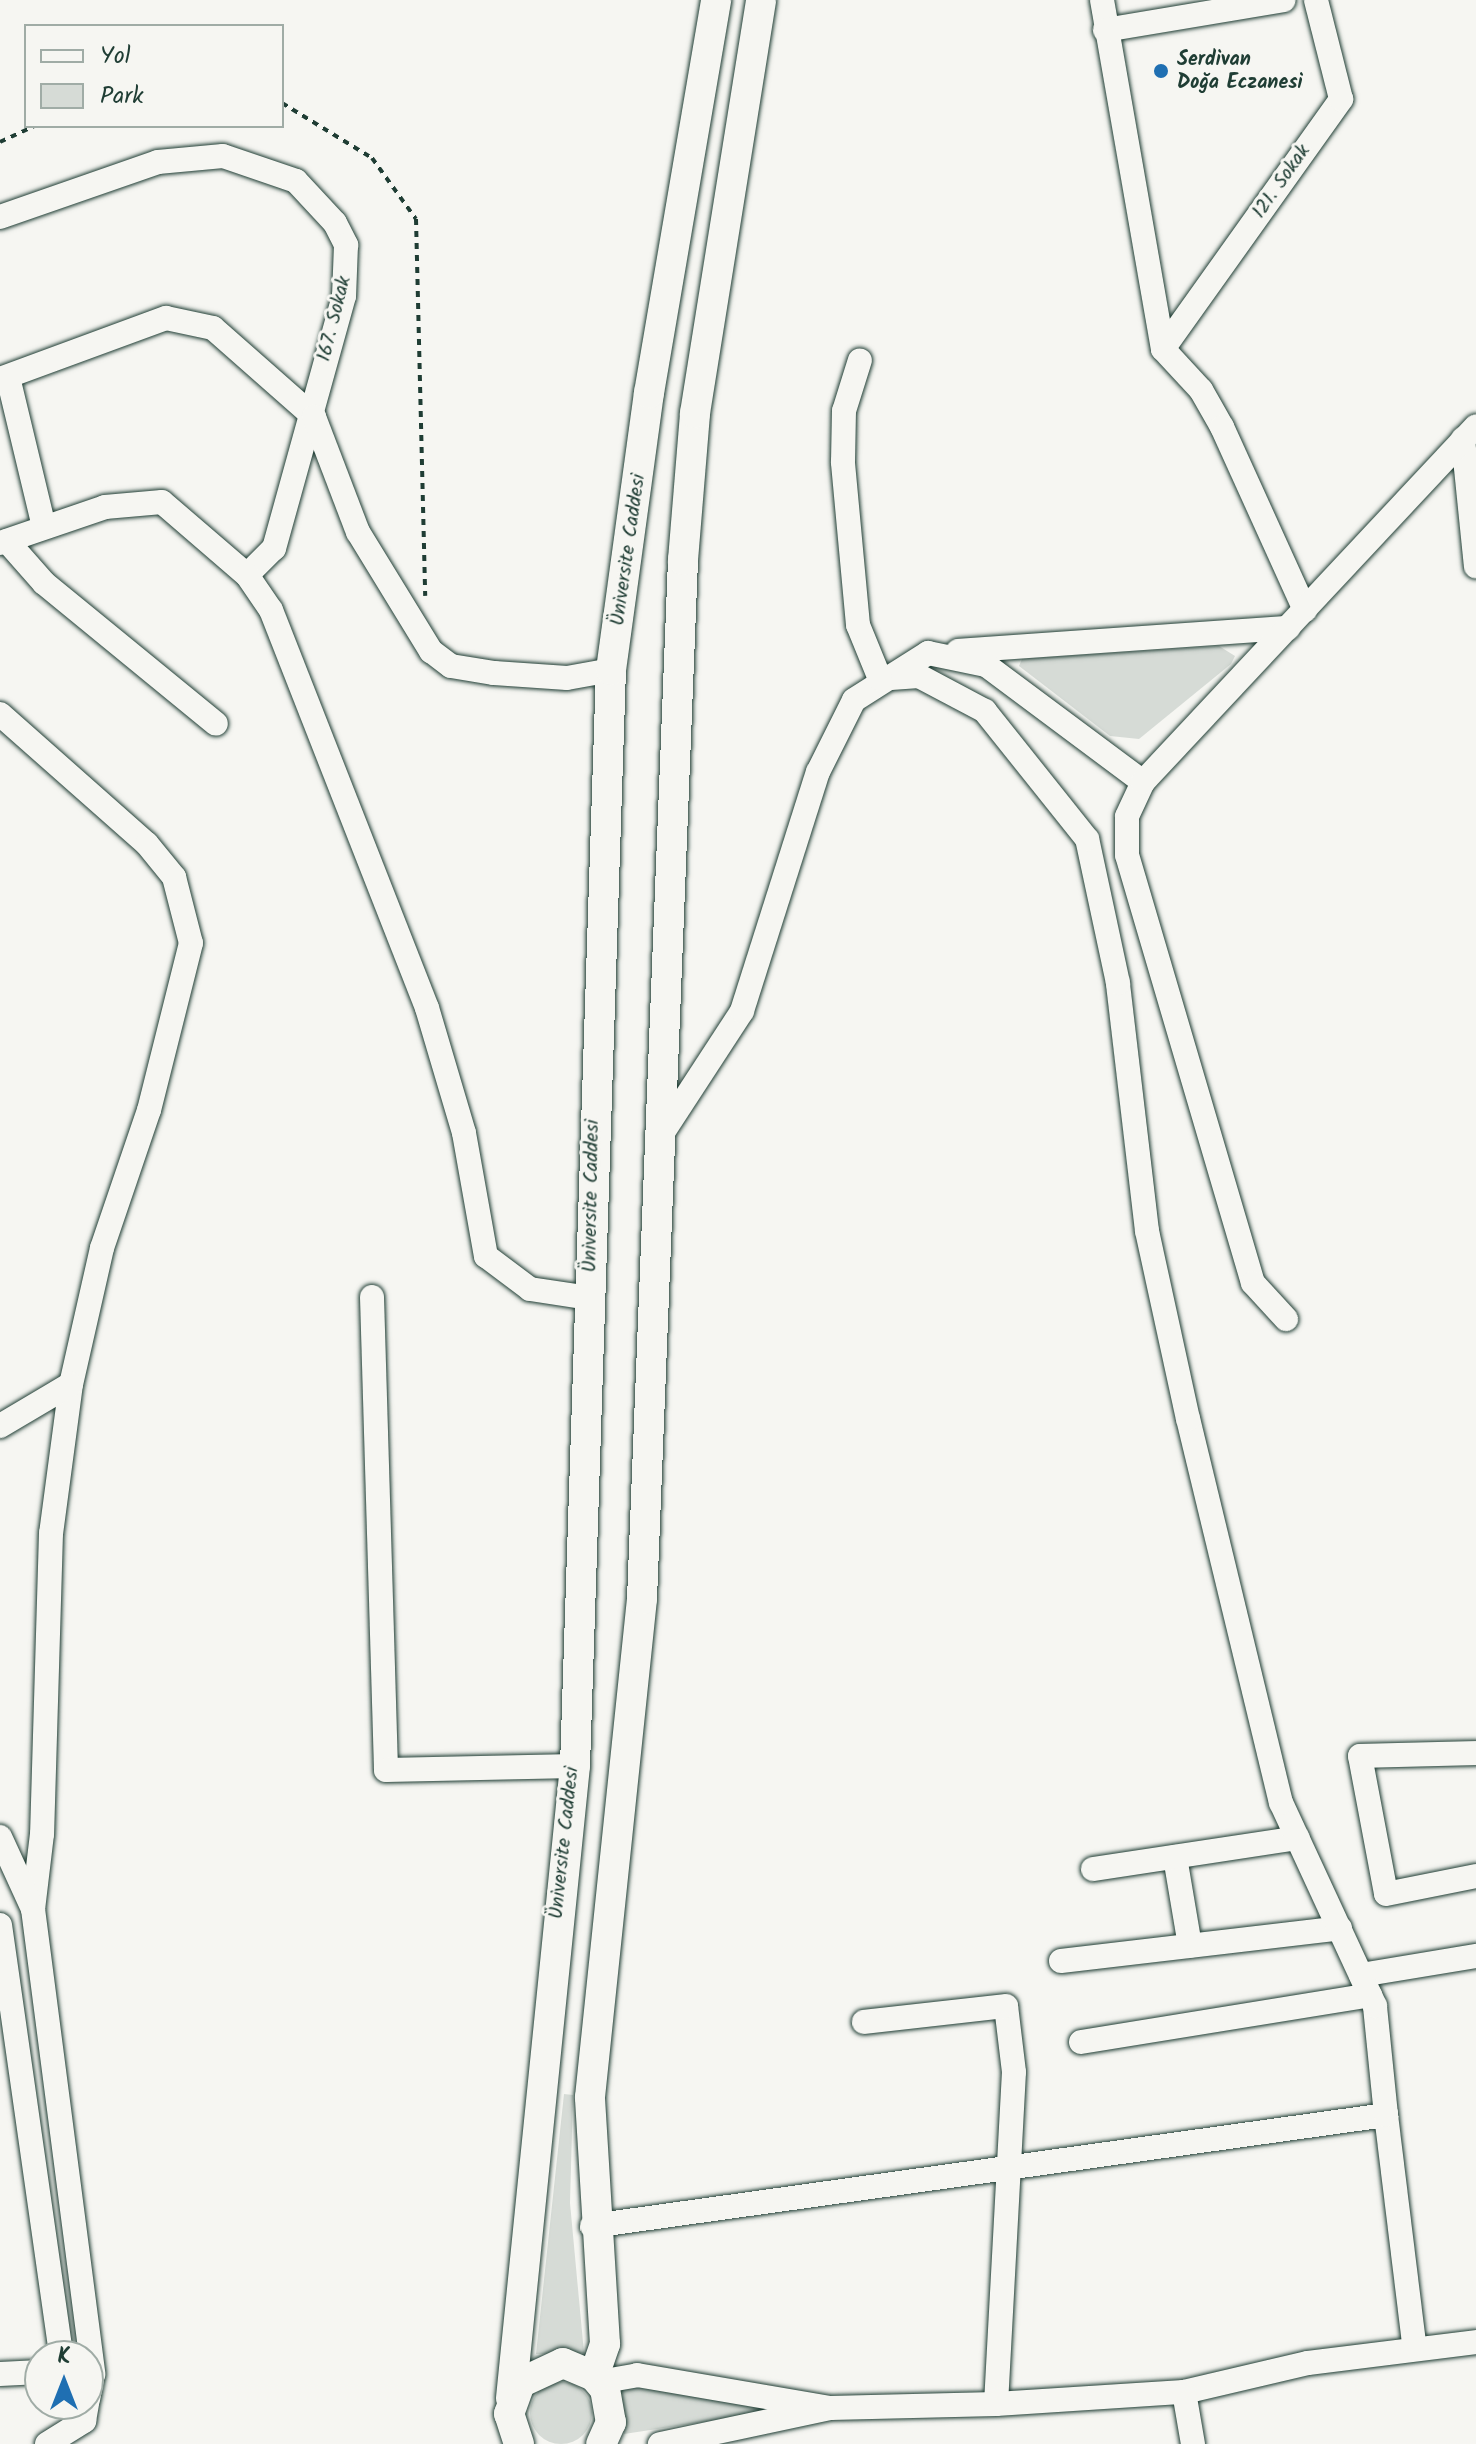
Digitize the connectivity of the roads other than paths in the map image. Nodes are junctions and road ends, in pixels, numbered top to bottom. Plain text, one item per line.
1 (716, 0) edge
2 (761, 0) edge
3 (1102, 0) edge
4 (1284, 0) edge
5 (1316, 0) edge
6 (1105, 30) junction
7 (0, 217) edge
8 (1163, 349) junction
9 (860, 360) dead end
10 (4, 378) edge
11 (314, 417) junction
12 (1470, 433) edge
13 (44, 527) junction
14 (4, 542) edge
15 (1476, 566) edge
16 (247, 575) junction
17 (1305, 610) junction
18 (1288, 628) junction
19 (928, 653) junction
20 (611, 670) junction
21 (880, 679) junction
22 (0, 714) edge
23 (216, 724) dead end
24 (1143, 782) junction
25 (660, 1137) junction
26 (372, 1297) dead end
27 (590, 1298) junction
28 (1286, 1319) dead end
29 (71, 1384) junction
30 (0, 1426) edge
31 (1476, 1753) edge
32 (575, 1766) junction
33 (0, 1837) edge
34 (1298, 1838) junction
35 (1175, 1857) junction
36 (1093, 1869) dead end
37 (1476, 1876) edge
38 (33, 1909) junction
39 (0, 1925) edge
40 (1340, 1928) junction
41 (1190, 1946) junction
42 (1476, 1956) edge
43 (1061, 1961) dead end
44 (1366, 1985) junction
45 (864, 2022) dead end
46 (1081, 2042) dead end
47 (1386, 2115) junction
48 (1009, 2171) junction
49 (592, 2226) junction
50 (59, 2340) edge
51 (89, 2340) edge
52 (1476, 2342) edge
53 (1414, 2344) junction
54 (24, 2373) edge
55 (0, 2374) edge
56 (596, 2379) junction
57 (1184, 2392) junction
58 (996, 2404) junction
59 (830, 2408) junction
60 (509, 2419) edge
61 (84, 2420) edge
62 (47, 2444) edge
63 (519, 2444) edge
64 (601, 2444) edge
65 (660, 2444) edge
66 (1193, 2444) edge

1 - 20 main road, Üniversite Caddesi
2 - 25 main road
3 - 6 street
4 - 6 street
5 - 8 street, 121. Sokak
6 - 8 street
7 - 11 street, 167. Sokak
8 - 17 street
9 - 21 street
10 - 11 street
10 - 13 street
11 - 16 street, 167. Sokak
11 - 20 street
12 - 15 street
12 - 17 street
13 - 14 street
13 - 16 street
14 - 23 street
16 - 27 street
17 - 18 street
18 - 19 street
18 - 24 street
19 - 21 street
19 - 24 street
20 - 27 main road, Üniversite Caddesi
21 - 25 street
21 - 34 street
22 - 29 street
24 - 28 street
25 - 49 main road
26 - 32 street
27 - 32 main road, Üniversite Caddesi
29 - 30 street
29 - 38 street
31 - 37 street
32 - 60 main road, Üniversite Caddesi
33 - 38 street
34 - 35 street
34 - 40 street
35 - 36 street
35 - 41 street
38 - 51 street
39 - 50 street
40 - 41 street
40 - 44 street
41 - 43 street
42 - 44 street
44 - 46 street
44 - 47 street
45 - 48 street
47 - 48 street
47 - 53 street
48 - 49 street
48 - 58 street
49 - 56 main road
52 - 53 street
53 - 57 street
54 - 55 street
56 - 59 street
56 - 60 main road
56 - 64 main road
57 - 58 street
57 - 66 street
58 - 59 street
59 - 65 street
60 - 63 main road, Üniversite Caddesi
61 - 62 street

